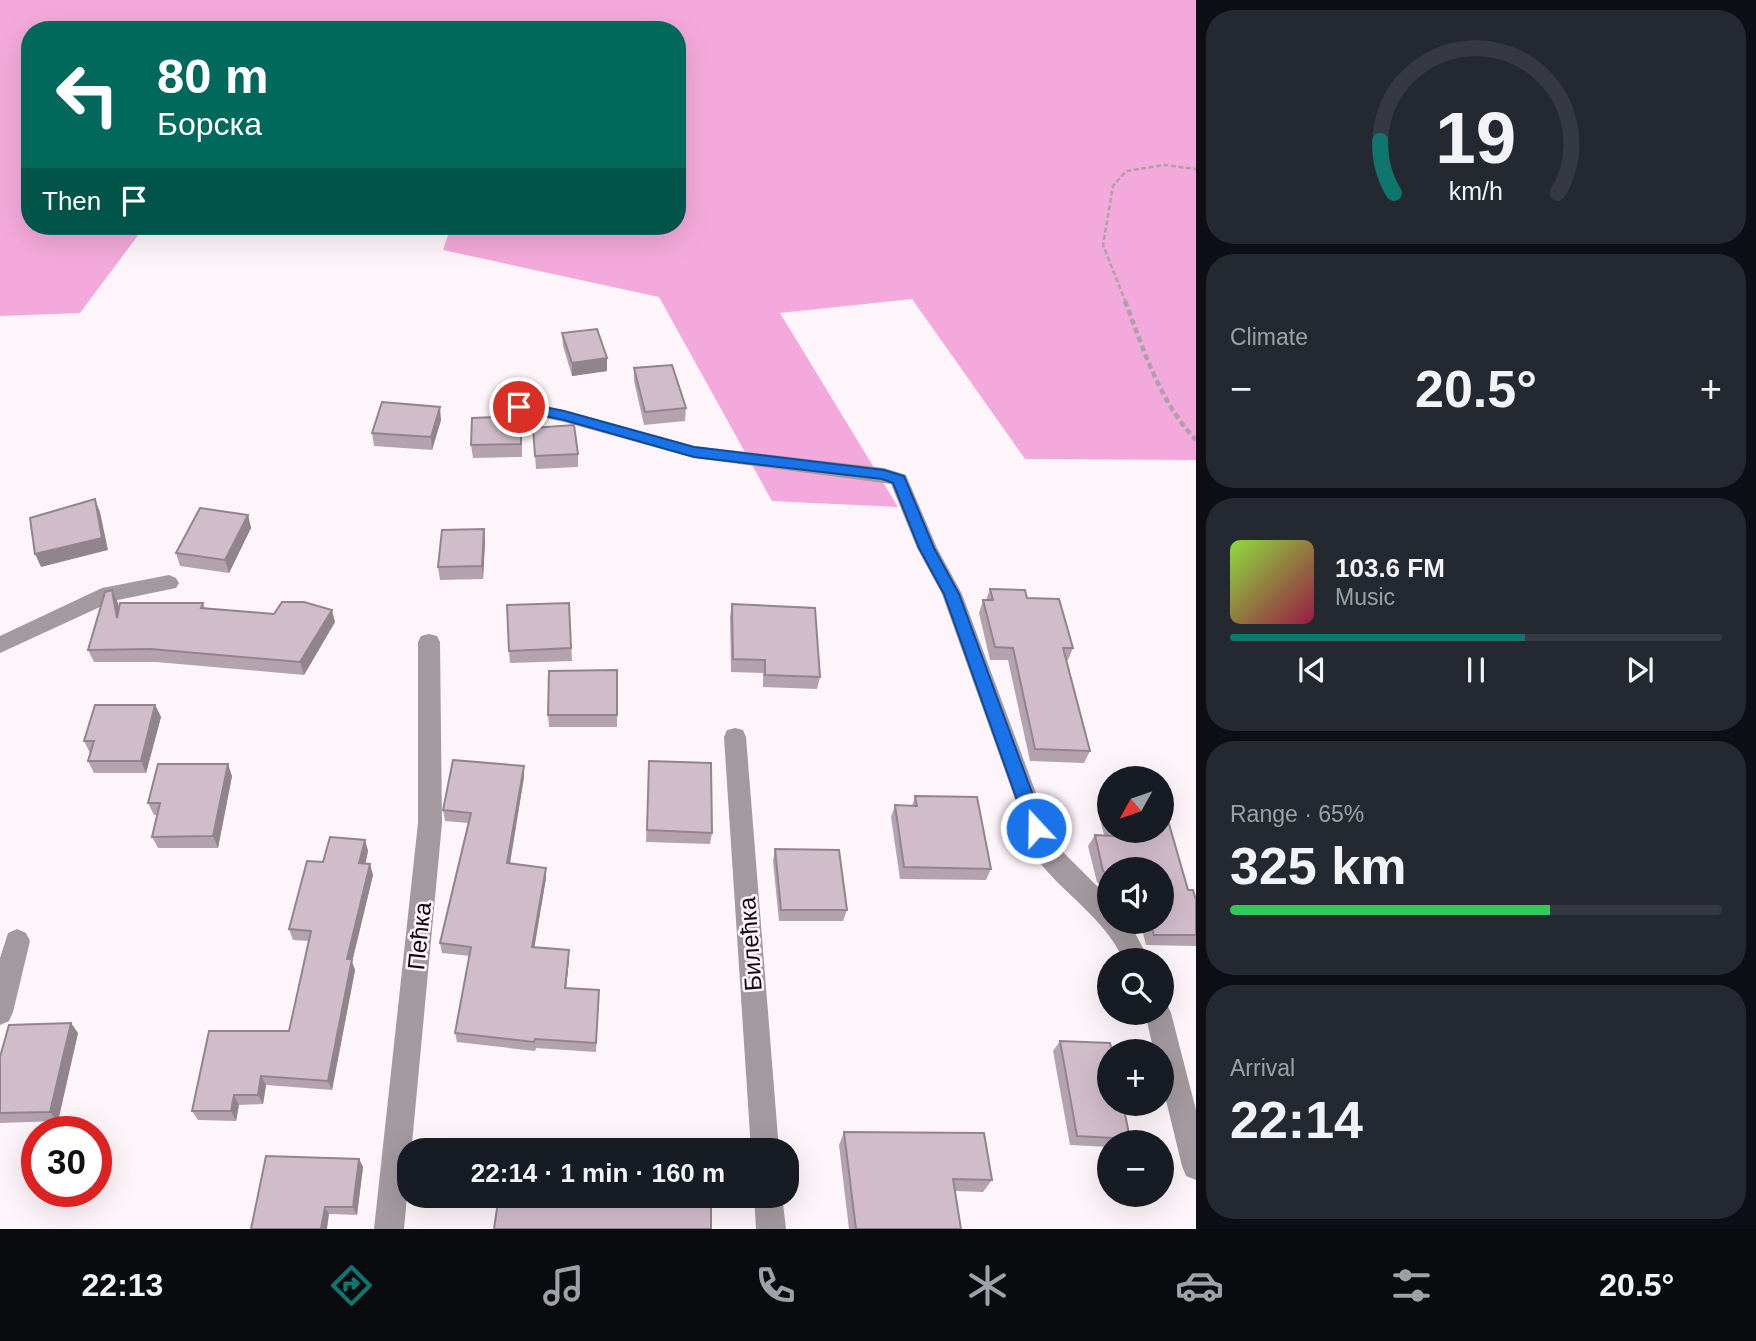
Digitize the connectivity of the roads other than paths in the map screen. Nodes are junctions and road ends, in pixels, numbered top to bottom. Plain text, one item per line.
1 (519, 407) dead end
2 (169, 583) dead end
3 (429, 642) dead end
4 (0, 645) edge
5 (735, 737) dead end
6 (1097, 903) edge
7 (17, 941) dead end
8 (0, 1012) edge
9 (1161, 1025) edge
10 (764, 1138) edge
11 (1196, 1166) edge
12 (769, 1208) edge
13 (389, 1229) edge
14 (771, 1229) edge

1 - 6 street
2 - 4 street
3 - 13 street, Пећка
5 - 10 street, Билећка
7 - 8 street
9 - 11 street
12 - 14 street

